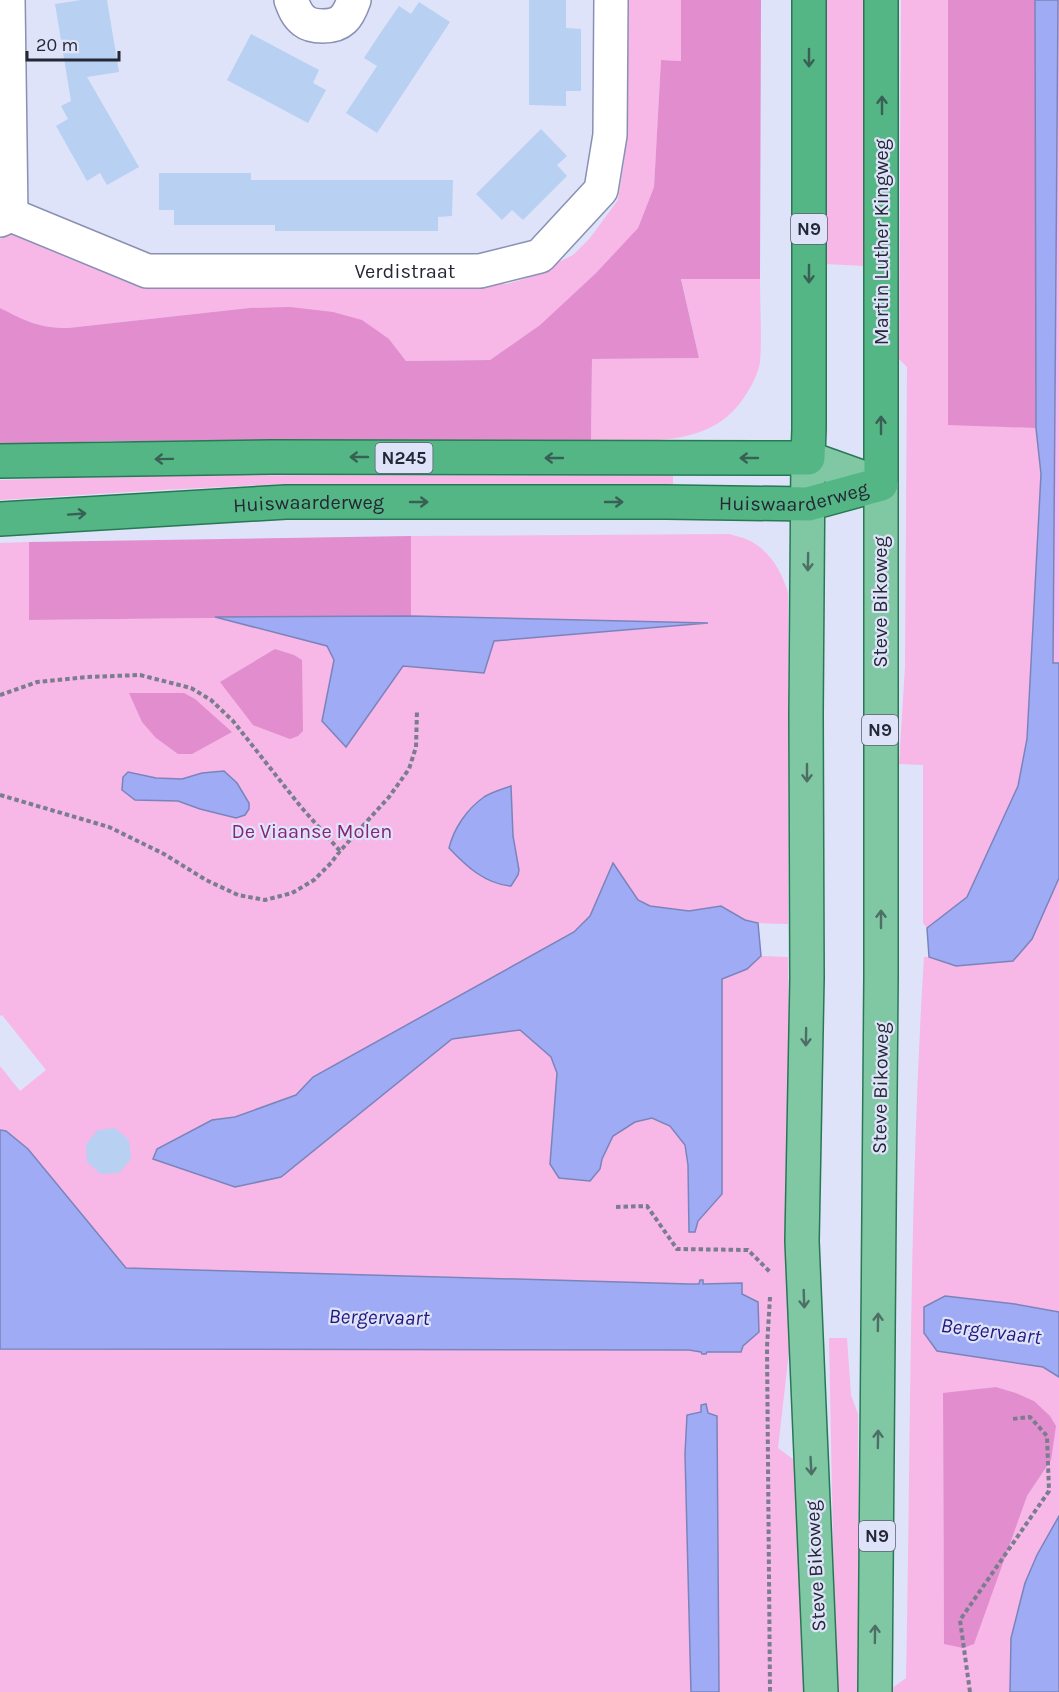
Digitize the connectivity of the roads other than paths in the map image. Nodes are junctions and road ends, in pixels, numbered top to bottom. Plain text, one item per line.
1 (8, 0) edge
2 (291, 0) edge
3 (354, 0) edge
4 (611, 0) edge
5 (809, 0) edge
6 (881, 0) edge
7 (5, 217) edge
8 (808, 458) junction
9 (0, 462) edge
10 (881, 483) junction
11 (808, 504) junction
12 (0, 519) edge
13 (821, 1692) edge
14 (874, 1692) edge

1 - 7 street
2 - 3 street
4 - 7 street, Verdistraat
5 -> 8 highway, N9
10 -> 6 highway, Martin Luther Kingweg / N9
8 -> 9 highway, Huiswaarderweg / N245
8 - 10 main road, Huiswaarderweg / N245
8 - 11 main road, N9
10 - 11 highway, Huiswaarderweg / N245
14 -> 10 main road, Steve Bikoweg / N9
12 -> 11 highway, Huiswaarderweg / N245
11 -> 13 main road, Steve Bikoweg / N9

